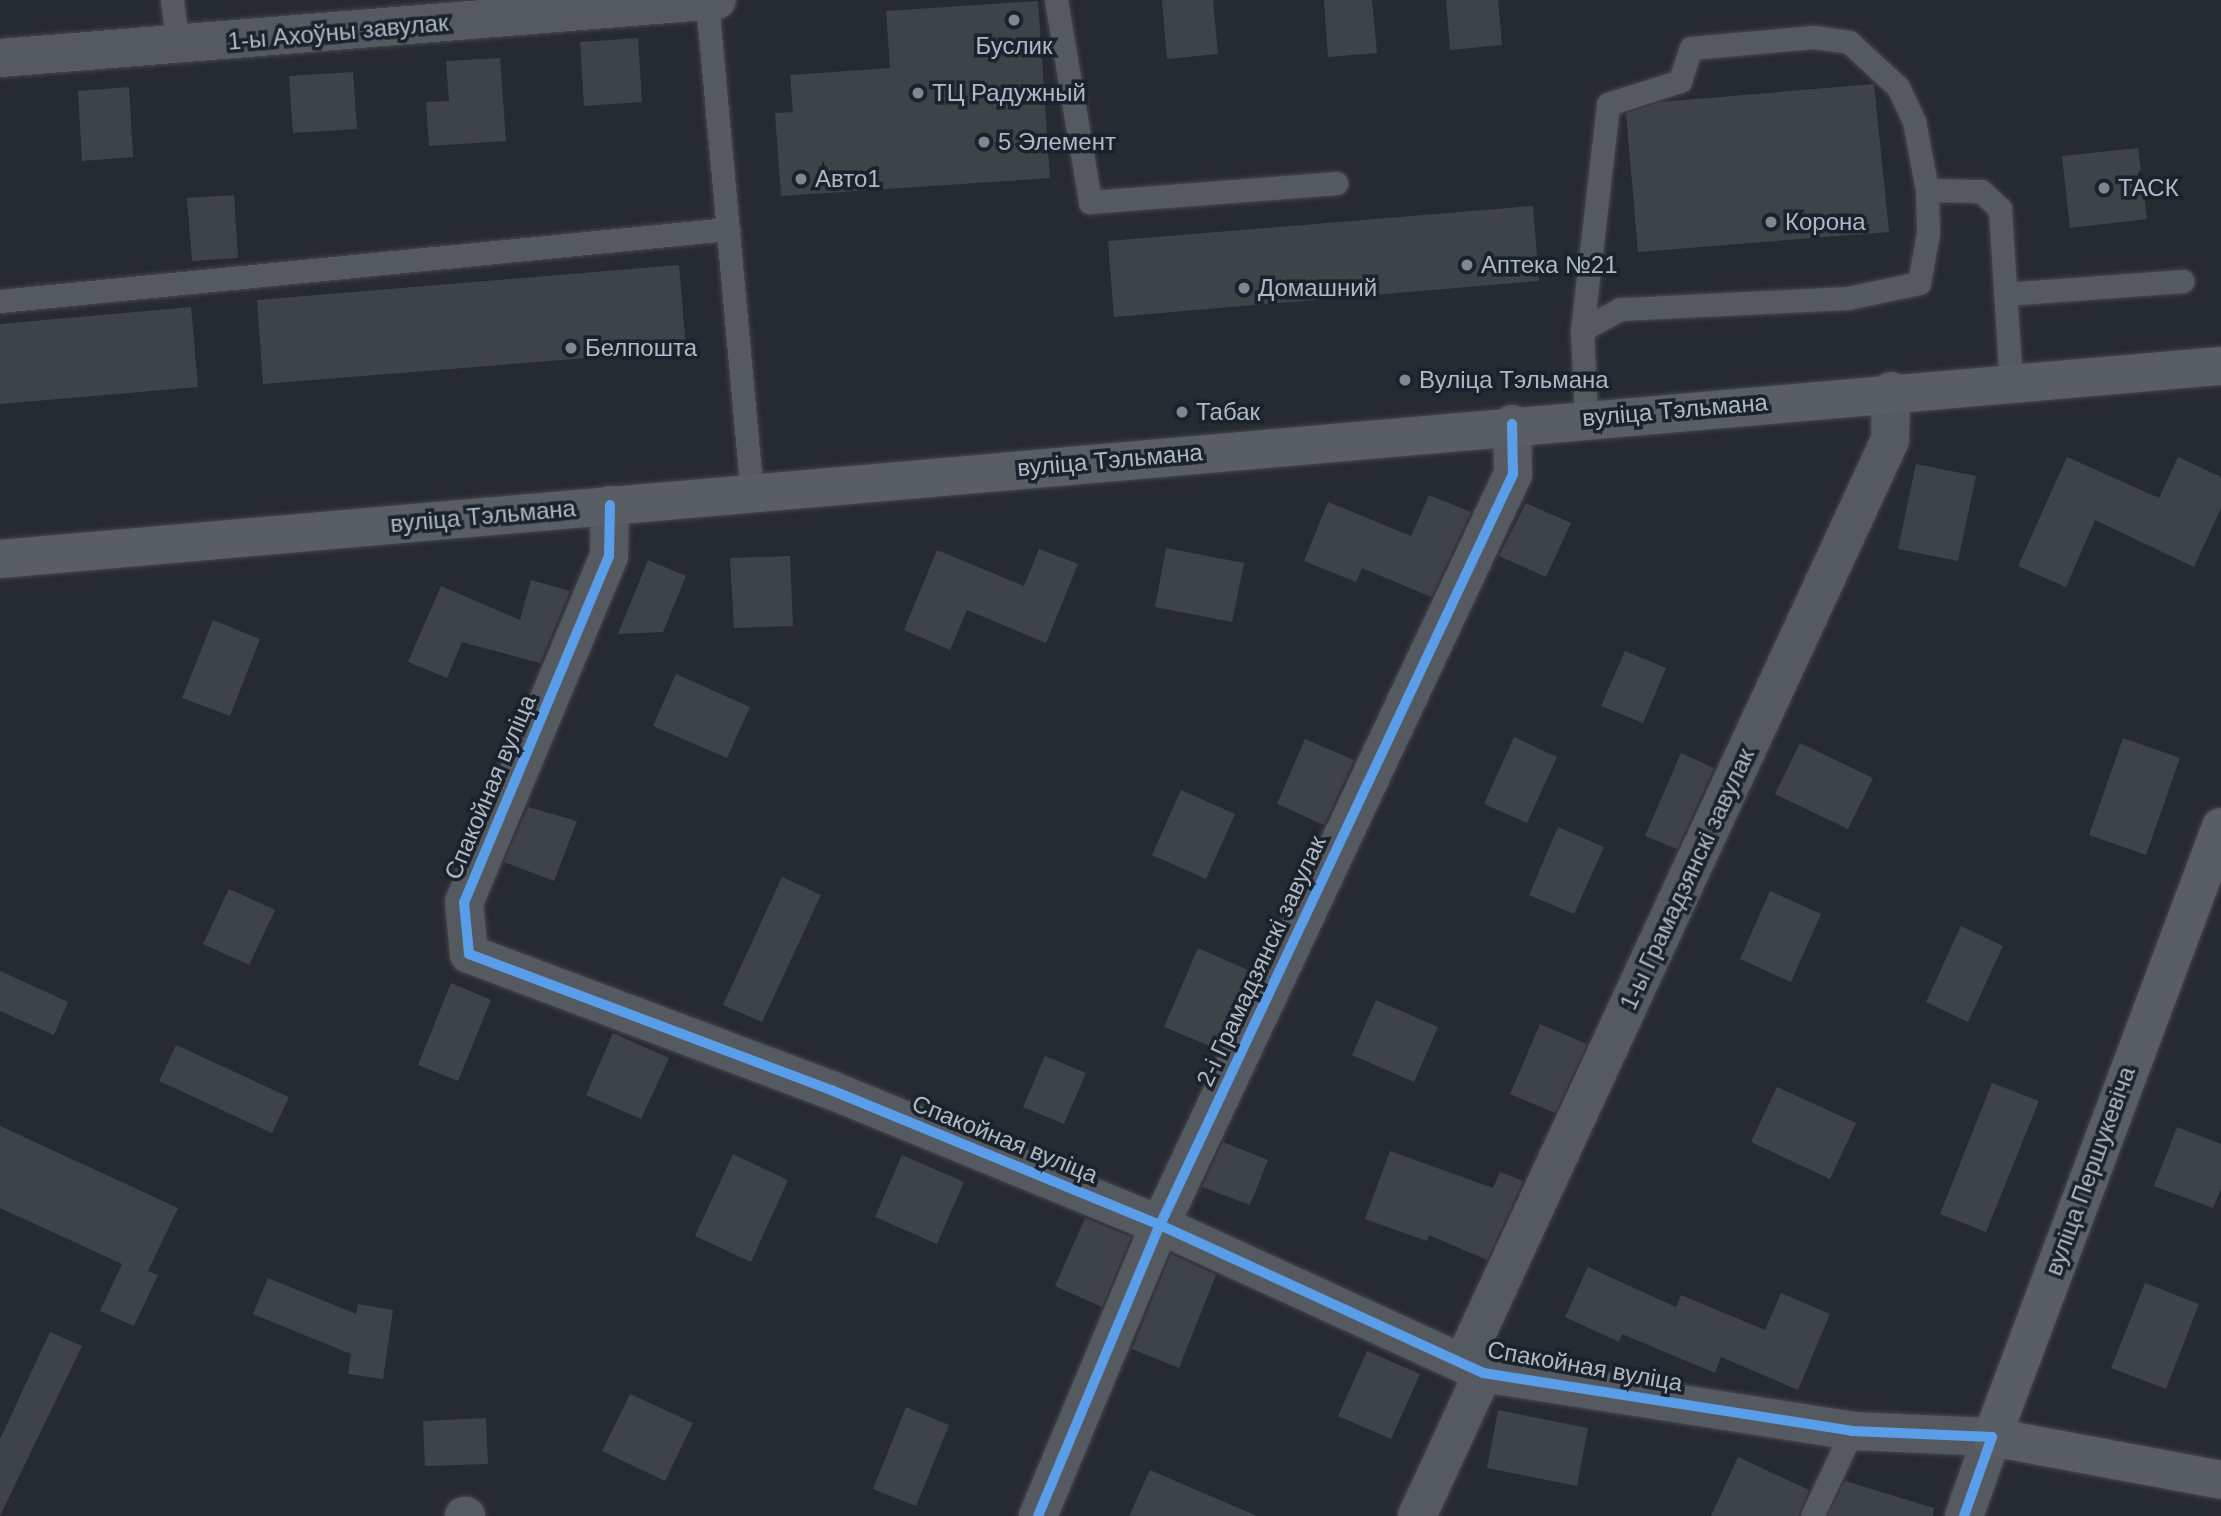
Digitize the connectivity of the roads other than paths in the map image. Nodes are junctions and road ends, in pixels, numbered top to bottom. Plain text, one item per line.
1 (172, 0) edge
2 (718, 0) edge
3 (1056, 0) edge
4 (708, 1) edge
5 (508, 8) edge
6 (178, 46) junction
7 (0, 58) edge
8 (1336, 183) dead end
9 (1927, 190) junction
10 (728, 229) junction
11 (2183, 281) dead end
12 (2006, 294) junction
13 (0, 301) edge
14 (1582, 330) junction
15 (2221, 366) edge
16 (2011, 382) junction
17 (1891, 391) junction
18 (1586, 418) junction
19 (1512, 424) junction
20 (752, 492) junction
21 (610, 505) junction
22 (0, 559) edge
23 (2221, 827) edge
24 (1160, 1225) junction
25 (1473, 1368) junction
26 (1852, 1431) junction
27 (1992, 1437) junction
28 (2221, 1480) edge
29 (1038, 1516) edge
30 (1417, 1516) edge
31 (1812, 1516) edge
32 (1964, 1516) edge

1 - 6 lane
2 - 4 street, 1-ы Ахоўны завулак
3 - 8 lane
4 - 5 street, 1-ы Ахоўны завулак
4 - 10 lane
5 - 6 street, 1-ы Ахоўны завулак
6 - 7 street, 1-ы Ахоўны завулак
9 - 12 lane
9 - 14 lane
9 - 14 lane
10 - 13 lane
10 - 20 lane
11 - 12 lane
12 - 16 lane
14 - 18 lane
15 - 16 main road, вуліца Тэльмана
16 - 17 main road, вуліца Тэльмана
17 - 18 main road, вуліца Тэльмана
17 - 25 street, 1-ы Грамадзянскі завулак
18 - 19 main road, вуліца Тэльмана
19 - 20 main road, вуліца Тэльмана
19 - 24 street, 2-і Грамадзянскі завулак
20 - 21 main road, вуліца Тэльмана
21 - 22 main road, вуліца Тэльмана
21 - 24 street, Спакойная вуліца
23 - 27 main road, вуліца Першукевіча
24 - 25 street, Спакойная вуліца
24 - 29 street, 2-і Грамадзянскі завулак
25 - 26 street, Спакойная вуліца
25 - 30 street, 1-ы Грамадзянскі завулак
26 - 27 street, Спакойная вуліца
26 - 31 lane
27 - 28 main road, Спакойная вуліца
27 - 32 street, вуліца Першукевіча

